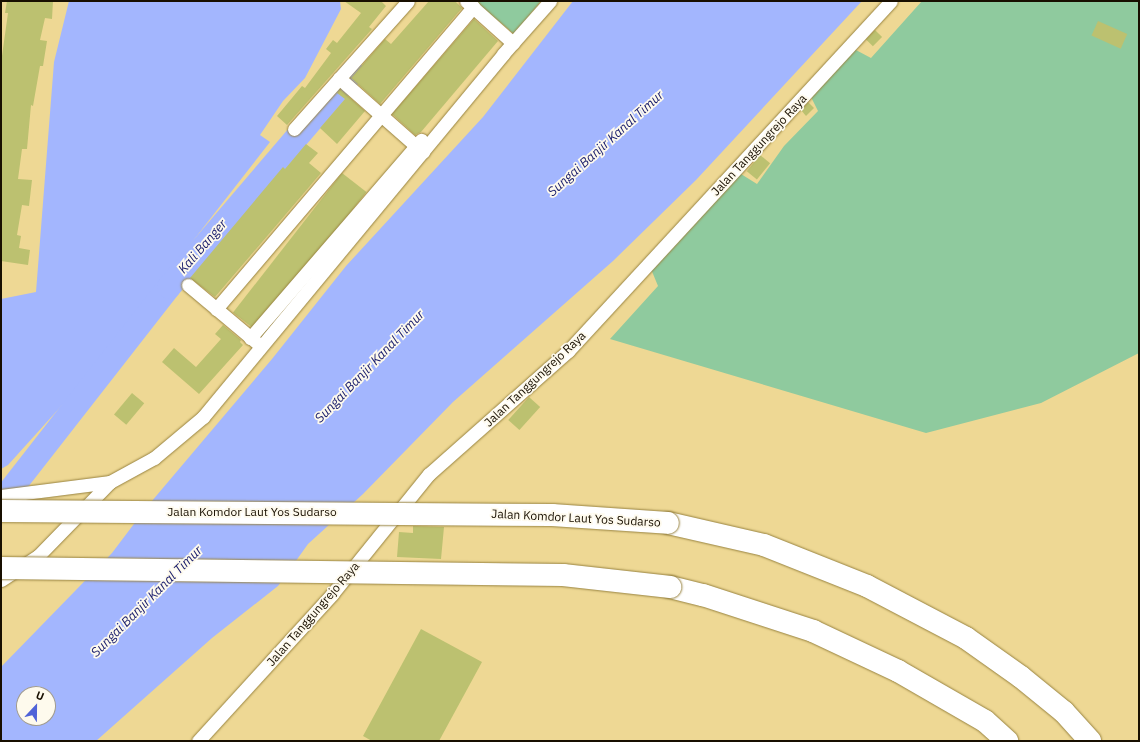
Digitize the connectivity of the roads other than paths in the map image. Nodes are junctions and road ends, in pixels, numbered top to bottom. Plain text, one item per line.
1 (550, 1) edge
2 (891, 1) edge
3 (400, 4) edge
4 (470, 4) edge
5 (509, 40) junction
6 (339, 78) junction
7 (381, 116) junction
8 (294, 129) dead end
9 (420, 149) junction
10 (188, 285) dead end
11 (216, 310) junction
12 (250, 338) junction
13 (262, 347) junction
14 (110, 482) junction
15 (1, 496) edge
16 (1, 510) edge
17 (1, 568) edge
18 (1, 580) edge
19 (198, 741) edge
20 (1007, 741) edge
21 (1090, 741) edge

1 - 5 street
2 - 19 street, Jalan Tanggungrejo Raya
3 - 6 street
4 - 5 street
4 - 7 street
5 - 9 street
6 - 7 street
6 - 8 street
7 - 9 street
7 - 11 street
9 - 12 street
9 - 13 street
10 - 11 street
11 - 12 street
12 - 13 street
13 - 14 street
14 - 15 street
14 - 18 street
16 - 21 highway, Jalan Komdor Laut Yos Sudarso, bridge
17 - 20 highway, bridge

